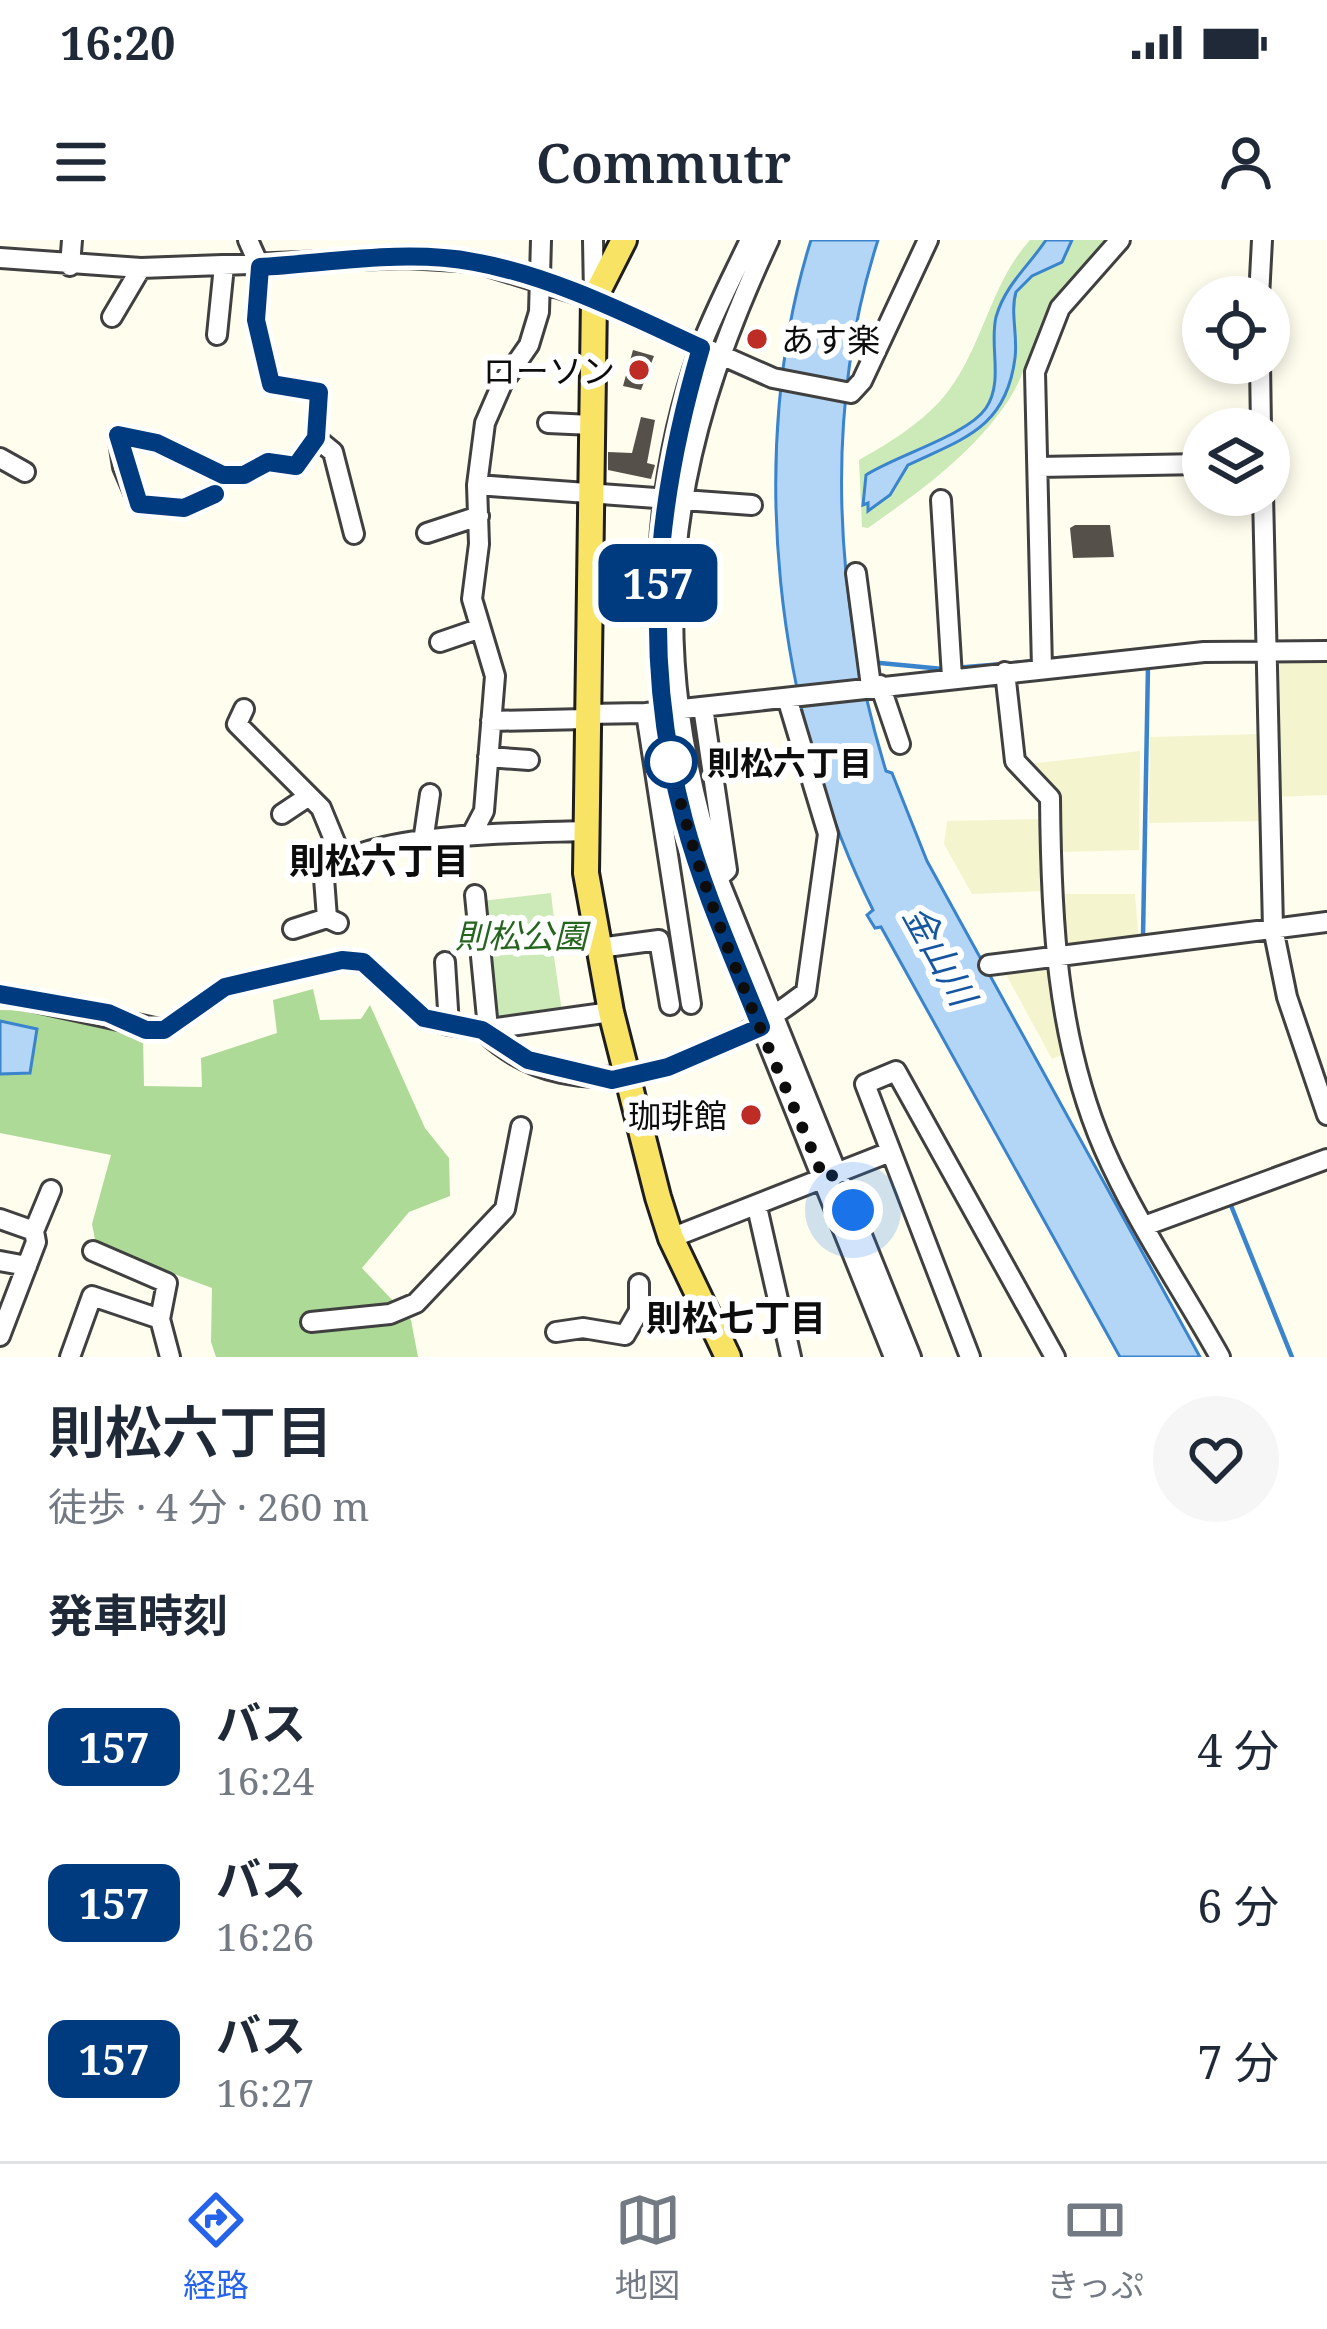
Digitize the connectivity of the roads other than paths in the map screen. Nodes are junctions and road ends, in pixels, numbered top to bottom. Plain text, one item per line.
1 (72, 240) edge
2 (248, 240) edge
3 (541, 240) edge
4 (593, 240) edge
5 (624, 240) edge
6 (750, 240) edge
7 (769, 240) edge
8 (928, 240) edge
9 (1120, 240) edge
10 (1262, 240) edge
11 (0, 258) edge
12 (70, 266) junction
13 (224, 266) junction
14 (260, 267) junction
15 (141, 268) junction
16 (1260, 276) edge
17 (537, 282) junction
18 (594, 299) junction
19 (112, 317) dead end
20 (217, 335) dead end
21 (709, 352) junction
22 (548, 423) dead end
23 (592, 425) junction
24 (316, 438) junction
25 (0, 458) edge
26 (1182, 464) edge
27 (1038, 467) junction
28 (25, 472) dead end
29 (477, 484) junction
30 (215, 494) dead end
31 (592, 494) junction
32 (672, 498) junction
33 (941, 500) dead end
34 (752, 506) dead end
35 (478, 516) junction
36 (1263, 516) edge
37 (427, 533) dead end
38 (354, 534) dead end
39 (856, 573) dead end
40 (478, 629) junction
41 (440, 642) dead end
42 (1266, 644) junction
43 (1327, 650) edge
44 (1042, 668) junction
45 (952, 669) junction
46 (1005, 672) junction
47 (873, 686) junction
48 (789, 697) junction
49 (703, 707) junction
50 (244, 709) dead end
51 (662, 711) junction
52 (587, 716) junction
53 (491, 722) junction
54 (901, 744) dead end
55 (488, 757) junction
56 (529, 760) dead end
57 (430, 794) dead end
58 (309, 796) junction
59 (282, 814) dead end
60 (686, 828) junction
61 (583, 831) junction
62 (472, 834) junction
63 (662, 836) junction
64 (423, 842) junction
65 (342, 859) junction
66 (718, 878) junction
67 (476, 895) dead end
68 (1327, 922) edge
69 (1274, 928) junction
70 (293, 929) dead end
71 (598, 947) junction
72 (1056, 956) junction
73 (445, 962) dead end
74 (989, 965) dead end
75 (0, 994) edge
76 (691, 1004) dead end
77 (670, 1005) dead end
78 (611, 1012) junction
79 (768, 1022) junction
80 (449, 1025) junction
81 (485, 1029) junction
82 (626, 1078) junction
83 (1327, 1114) edge
84 (521, 1127) dead end
85 (890, 1152) junction
86 (1327, 1159) edge
87 (831, 1176) junction
88 (52, 1190) dead end
89 (757, 1207) junction
90 (0, 1219) edge
91 (1147, 1226) junction
92 (34, 1231) junction
93 (671, 1238) junction
94 (93, 1251) dead end
95 (0, 1261) edge
96 (27, 1266) junction
97 (639, 1284) dead end
98 (160, 1318) junction
99 (311, 1322) dead end
100 (556, 1332) dead end
101 (625, 1335) junction
102 (0, 1336) edge
103 (70, 1357) edge
104 (170, 1357) edge
105 (632, 1357) edge
106 (728, 1357) edge
107 (791, 1357) edge
108 (894, 1357) edge
109 (910, 1357) edge
110 (970, 1357) edge
111 (1055, 1357) edge
112 (1220, 1357) edge

1 - 12 street
2 - 14 street
3 - 17 street
4 - 18 street
5 - 18 main road
6 - 21 street
7 - 21 street
8 - 21 street
9 - 27 street
10 - 16 street
11 - 12 street
12 - 15 street
13 - 14 street
13 - 15 street
13 - 20 street
14 - 17 street
14 - 24 street
15 - 19 street
17 - 18 street
17 - 29 street
18 - 21 street
18 - 23 main road
21 - 32 street
22 - 23 street
23 - 31 main road
24 - 30 street
24 - 38 street
25 - 28 street
26 - 27 street
27 - 44 street
29 - 31 street
29 - 35 street
31 - 32 street
31 - 52 main road
32 - 34 street
32 - 51 street
33 - 45 street
35 - 37 street
35 - 40 street
36 - 42 street
39 - 47 street
40 - 41 street
40 - 53 street
42 - 43 street
42 - 44 street
42 - 69 street
44 - 46 street
45 - 46 street
45 - 47 street
46 - 72 street
47 - 48 street
47 - 54 street
48 - 49 street
48 - 79 street
49 - 51 street
49 - 66 street
50 - 58 street
51 - 52 street
51 - 60 street
51 - 63 street
51 - 66 street
52 - 53 street
52 - 61 main road
53 - 55 street
55 - 56 street
55 - 62 street
57 - 64 street
58 - 59 street
58 - 65 street
60 - 63 street
60 - 79 street
61 - 62 street
61 - 71 main road
62 - 64 street
63 - 76 street
64 - 65 street
65 - 70 street
66 - 79 street
67 - 81 street
68 - 69 street
69 - 72 street
69 - 83 street
71 - 77 street
71 - 78 main road
72 - 74 street
72 - 91 street
73 - 80 street
75 - 80 street
78 - 81 street
78 - 82 main road
79 - 82 street
79 - 87 street
80 - 81 street
81 - 82 street
82 - 93 main road
84 - 99 street
85 - 87 street
85 - 110 street
85 - 111 street
86 - 91 street
87 - 89 street
87 - 108 street
87 - 109 street
88 - 92 street
89 - 93 street
89 - 107 street
90 - 92 street
91 - 112 street
92 - 96 street
93 - 106 main road
94 - 98 street
95 - 96 street
96 - 102 street
97 - 101 street
98 - 103 street
98 - 104 street
100 - 101 street
101 - 105 street

